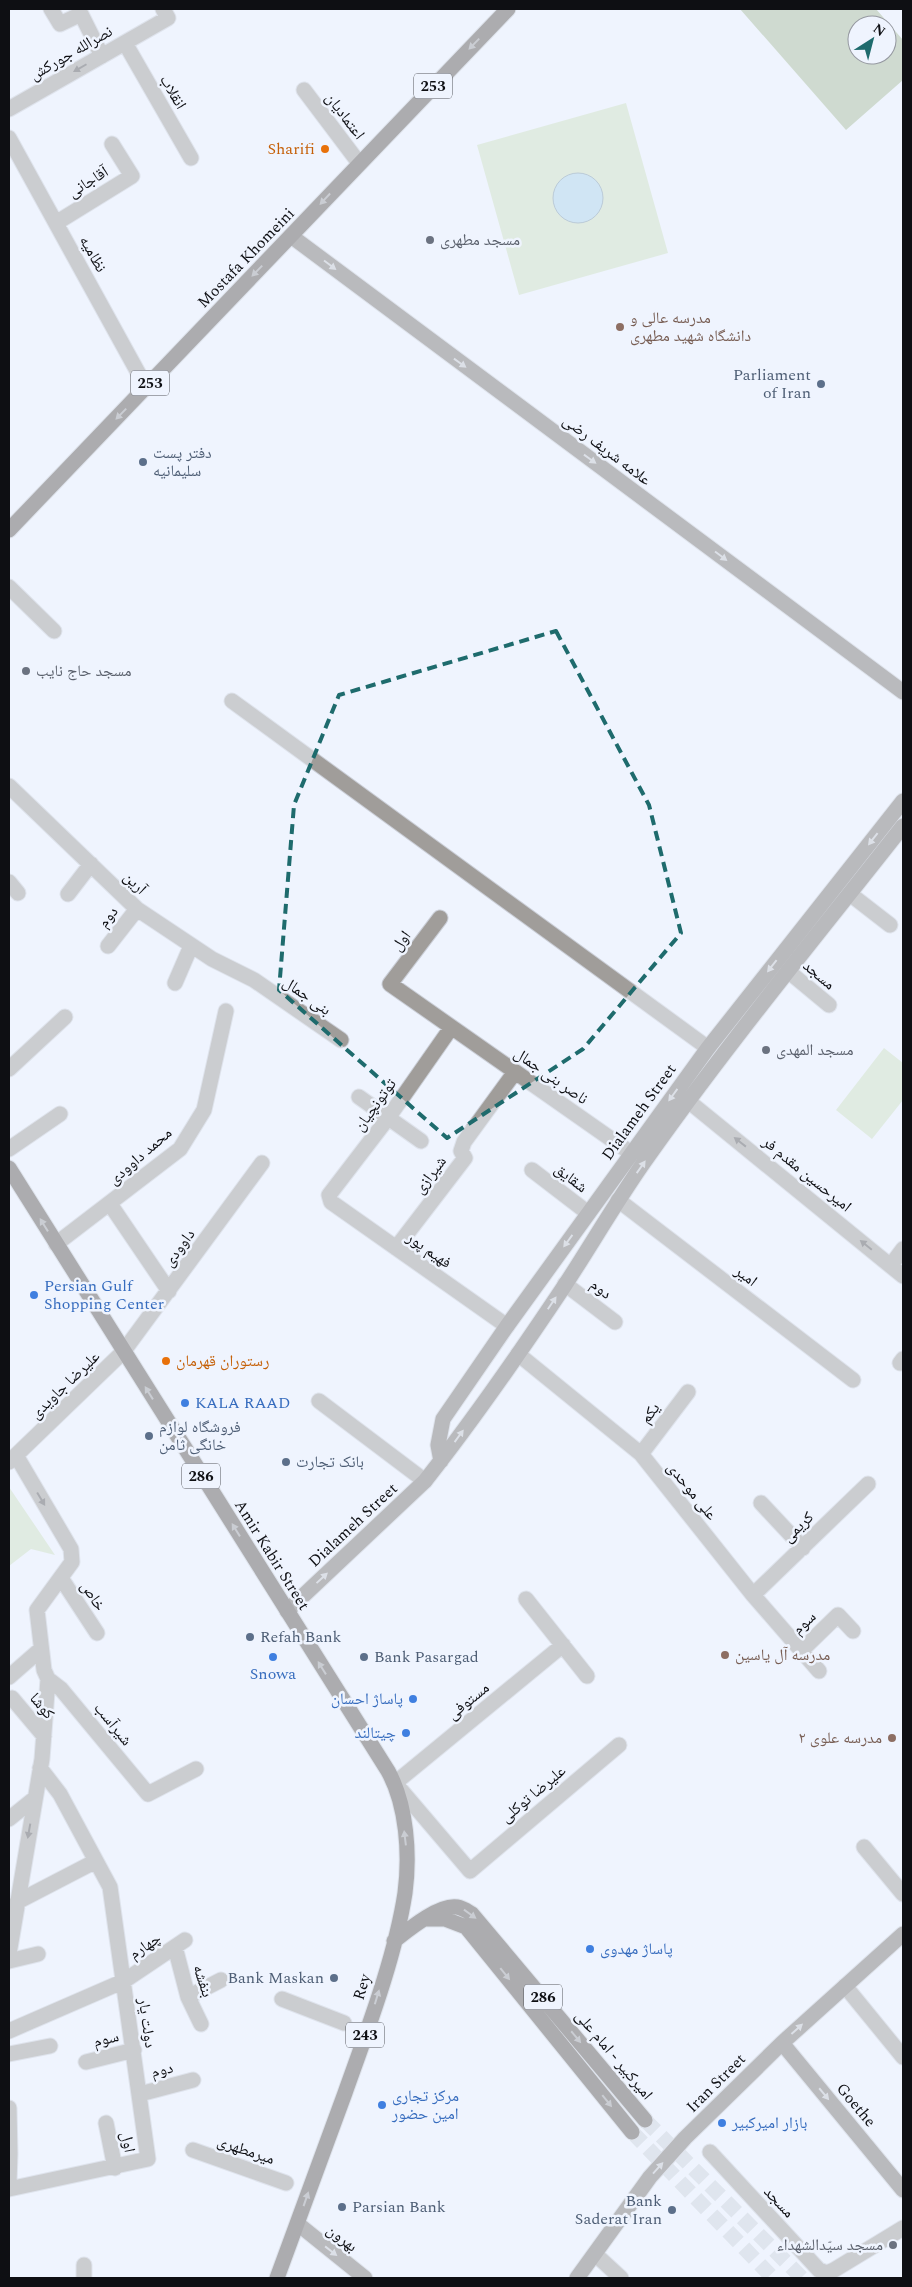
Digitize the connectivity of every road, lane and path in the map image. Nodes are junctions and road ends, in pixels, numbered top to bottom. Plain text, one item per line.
1 (51, 9) edge
2 (163, 9) edge
3 (508, 9) edge
4 (125, 43) junction
5 (102, 56) junction
6 (304, 90) dead end
7 (9, 109) edge
8 (9, 138) edge
9 (112, 144) dead end
10 (191, 158) dead end
11 (359, 163) junction
12 (56, 223) junction
13 (291, 236) junction
14 (146, 387) junction
15 (9, 530) edge
16 (9, 587) edge
17 (54, 631) dead end
18 (903, 692) edge
19 (232, 701) dead end
20 (9, 786) edge
21 (903, 801) edge
22 (903, 826) edge
23 (91, 864) junction
24 (68, 894) dead end
25 (850, 894) junction
26 (136, 910) junction
27 (440, 918) dead end
28 (890, 925) dead end
29 (108, 946) dead end
30 (191, 946) junction
31 (788, 971) junction
32 (254, 980) joint
33 (175, 983) dead end
34 (390, 984) joint
35 (829, 1006) dead end
36 (226, 1011) dead end
37 (66, 1017) dead end
38 (452, 1028) junction
39 (341, 1040) dead end
40 (708, 1048) junction
41 (9, 1068) edge
42 (514, 1072) junction
43 (359, 1097) dead end
44 (687, 1100) junction
45 (60, 1114) dead end
46 (388, 1118) junction
47 (421, 1141) dead end
48 (9, 1149) edge
49 (631, 1153) junction
50 (262, 1163) dead end
51 (9, 1168) edge
52 (532, 1170) dead end
53 (618, 1200) junction
54 (331, 1202) joint
55 (110, 1204) junction
56 (588, 1213) junction
57 (56, 1244) junction
58 (396, 1248) junction
59 (903, 1249) edge
60 (891, 1265) junction
61 (903, 1276) edge
62 (565, 1284) junction
63 (169, 1291) junction
64 (615, 1322) dead end
65 (507, 1326) junction
66 (123, 1352) junction
67 (518, 1354) junction
68 (853, 1380) dead end
69 (688, 1392) dead end
70 (319, 1401) dead end
71 (641, 1454) junction
72 (13, 1460) edge
73 (441, 1461) junction
74 (425, 1481) junction
75 (868, 1484) dead end
76 (761, 1503) dead end
77 (802, 1548) junction
78 (61, 1578) junction
79 (753, 1595) junction
80 (526, 1599) dead end
81 (286, 1611) junction
82 (853, 1631) dead end
83 (97, 1633) dead end
84 (563, 1645) junction
85 (41, 1650) junction
86 (801, 1650) junction
87 (819, 1671) dead end
88 (587, 1676) dead end
89 (9, 1677) edge
90 (48, 1679) junction
91 (12, 1698) dead end
92 (44, 1736) junction
93 (619, 1745) dead end
94 (40, 1768) junction
95 (196, 1769) dead end
96 (395, 1783) junction
97 (35, 1798) junction
98 (9, 1819) edge
99 (864, 1847) dead end
100 (96, 1861) junction
101 (903, 1894) edge
102 (17, 1902) junction
103 (427, 1919) junction
104 (903, 1934) edge
105 (394, 1941) junction
106 (180, 1944) joint
107 (9, 1954) edge
108 (38, 1954) dead end
109 (9, 1961) edge
110 (221, 1980) dead end
111 (124, 1981) junction
112 (845, 1986) junction
113 (188, 1997) junction
114 (282, 1999) dead end
115 (344, 2023) dead end
116 (200, 2024) dead end
117 (9, 2031) edge
118 (782, 2043) junction
119 (50, 2046) dead end
120 (134, 2050) junction
121 (9, 2054) edge
122 (903, 2057) edge
123 (86, 2062) dead end
124 (193, 2080) dead end
125 (140, 2094) junction
126 (9, 2108) edge
127 (645, 2120) tunnel mouth
128 (106, 2123) dead end
129 (632, 2132) tunnel mouth
130 (193, 2150) dead end
131 (710, 2152) dead end
132 (115, 2168) junction
133 (9, 2183) edge
134 (286, 2183) dead end
135 (9, 2189) edge
136 (903, 2190) edge
137 (298, 2224) junction
138 (903, 2228) edge
139 (595, 2254) junction
140 (277, 2278) edge
141 (365, 2278) edge
142 (577, 2278) edge
143 (621, 2278) edge

1 - 5 street
2 - 4 street, نصرالله جورکش
3 -> 11 main road, Mostafa Khomeini / 253
4 - 5 street, نصرالله جورکش
4 - 10 street, انقلاب
5 -> 7 street, نصرالله جورکش
6 - 11 street, اعتمادیان
8 - 12 street, نظامیه
9 - 12 street, آقاجانی
11 -> 13 main road, Mostafa Khomeini / 253
12 - 14 street, نظامیه
13 -> 14 main road, Mostafa Khomeini / 253
13 -> 18 main road, علامه شریف رضی
14 -> 15 main road, Mostafa Khomeini / 253
16 - 17 street
19 - 40 street
20 - 23 street, آرین
21 -> 40 main road, Dialameh Street
22 - 25 main road, Dialameh Street
23 - 24 street
23 - 26 street, آرین
25 - 28 street
25 - 31 main road, Dialameh Street
26 - 29 street, دوم
26 - 30 street, آرین
27 - 34 street, اول
30 - 32 street, آرین
30 - 33 street
31 - 35 street, مسجد
31 - 44 main road, Dialameh Street
32 - 39 street, بنی جمال
34 - 38 street, ناصر بنی جمال
36 - 55 street, محمد داوودی
37 - 41 street
38 - 42 street, ناصر بنی جمال
38 - 46 street, توتونچیان
40 -> 49 main road, Dialameh Street
42 - 49 street, ناصر بنی جمال
42 - 58 street, شیرازی
43 - 46 street
53 -> 44 main road, Dialameh Street
60 -> 44 street, امیرحسین مقدم فر
45 - 48 street
46 - 47 street
46 - 54 street, توتونچیان
49 - 56 main road, Dialameh Street
50 - 63 street, داوودی
57 -> 51 main road, Amir Kabir Street / 286
52 - 56 street, شقایق
53 - 62 main road, Dialameh Street
53 - 68 street, امیر
54 - 58 street, فهیم پور
55 - 57 street, محمد داوودی
55 - 63 street
56 -> 65 main road, Dialameh Street
57 - 66 main road, Amir Kabir Street / 286
58 - 65 street, فهیم پور
59 - 60 street
60 - 61 street, امیرحسین مقدم فر
62 - 64 street, دوم
67 -> 62 main road, Dialameh Street
63 - 66 street, داوودی
65 - 73 main road, Dialameh Street
66 - 72 street, علیرضا جاویدی
81 -> 66 main road, Amir Kabir Street / 286
67 - 71 street, علی موحدی
73 -> 67 main road, Dialameh Street
69 - 71 street, یکم
70 - 74 street
71 - 79 street, علی موحدی
72 -> 78 street
73 - 74 main road, Dialameh Street
81 -> 74 main road, Dialameh Street
75 - 77 street, کریمی
76 - 77 street
77 - 79 street, کریمی
78 - 83 street, خاص
78 - 85 street
79 - 86 street, علی موحدی
80 - 84 street
96 -> 81 main road, Amir Kabir Street / 286
82 - 86 street, سوم
84 - 88 street
84 - 96 street, مستوفی
85 - 89 street
85 - 90 street
86 - 87 street, علی موحدی
90 - 92 street
90 - 95 street, شیرآسب
91 - 92 street, کوشا
92 - 94 street
93 - 96 street, علیرضا توکلی
94 - 97 street
94 - 100 street, دولت یار
105 -> 96 main road, Rey / 243
97 - 98 street
97 -> 102 street
99 - 101 street
100 - 102 street
100 - 111 street, دولت یار
102 - 107 street
103 - 105 main road, 286
103 -> 127 main road, امیرکبیر - امام علی / 286
103 -> 129 main road, 286
104 - 112 main road, Iran Street
137 -> 105 main road, Rey / 243
106 - 111 street, چهارم
106 - 113 street, بنفشه
108 - 109 street
110 - 113 street
111 - 117 street, چهارم
111 - 120 street, دولت یار
118 -> 112 main road, Iran Street
112 - 122 street
113 - 116 street, بنفشه
114 - 115 street
118 -> 136 main road, Goethe
139 -> 118 main road, Iran Street
119 - 121 street
120 - 123 street, سوم
120 - 125 street, دولت یار
124 - 125 street, دوم
125 - 132 street, دولت یار
126 - 133 street
128 - 132 street, اول
130 - 134 street, میرمطهری
131 - 138 street, مسجد
132 - 135 street, دولت یار
137 - 140 main road, Rey / 243
137 -> 141 main road, بهرون
139 - 142 main road, Iran Street
139 - 143 street

